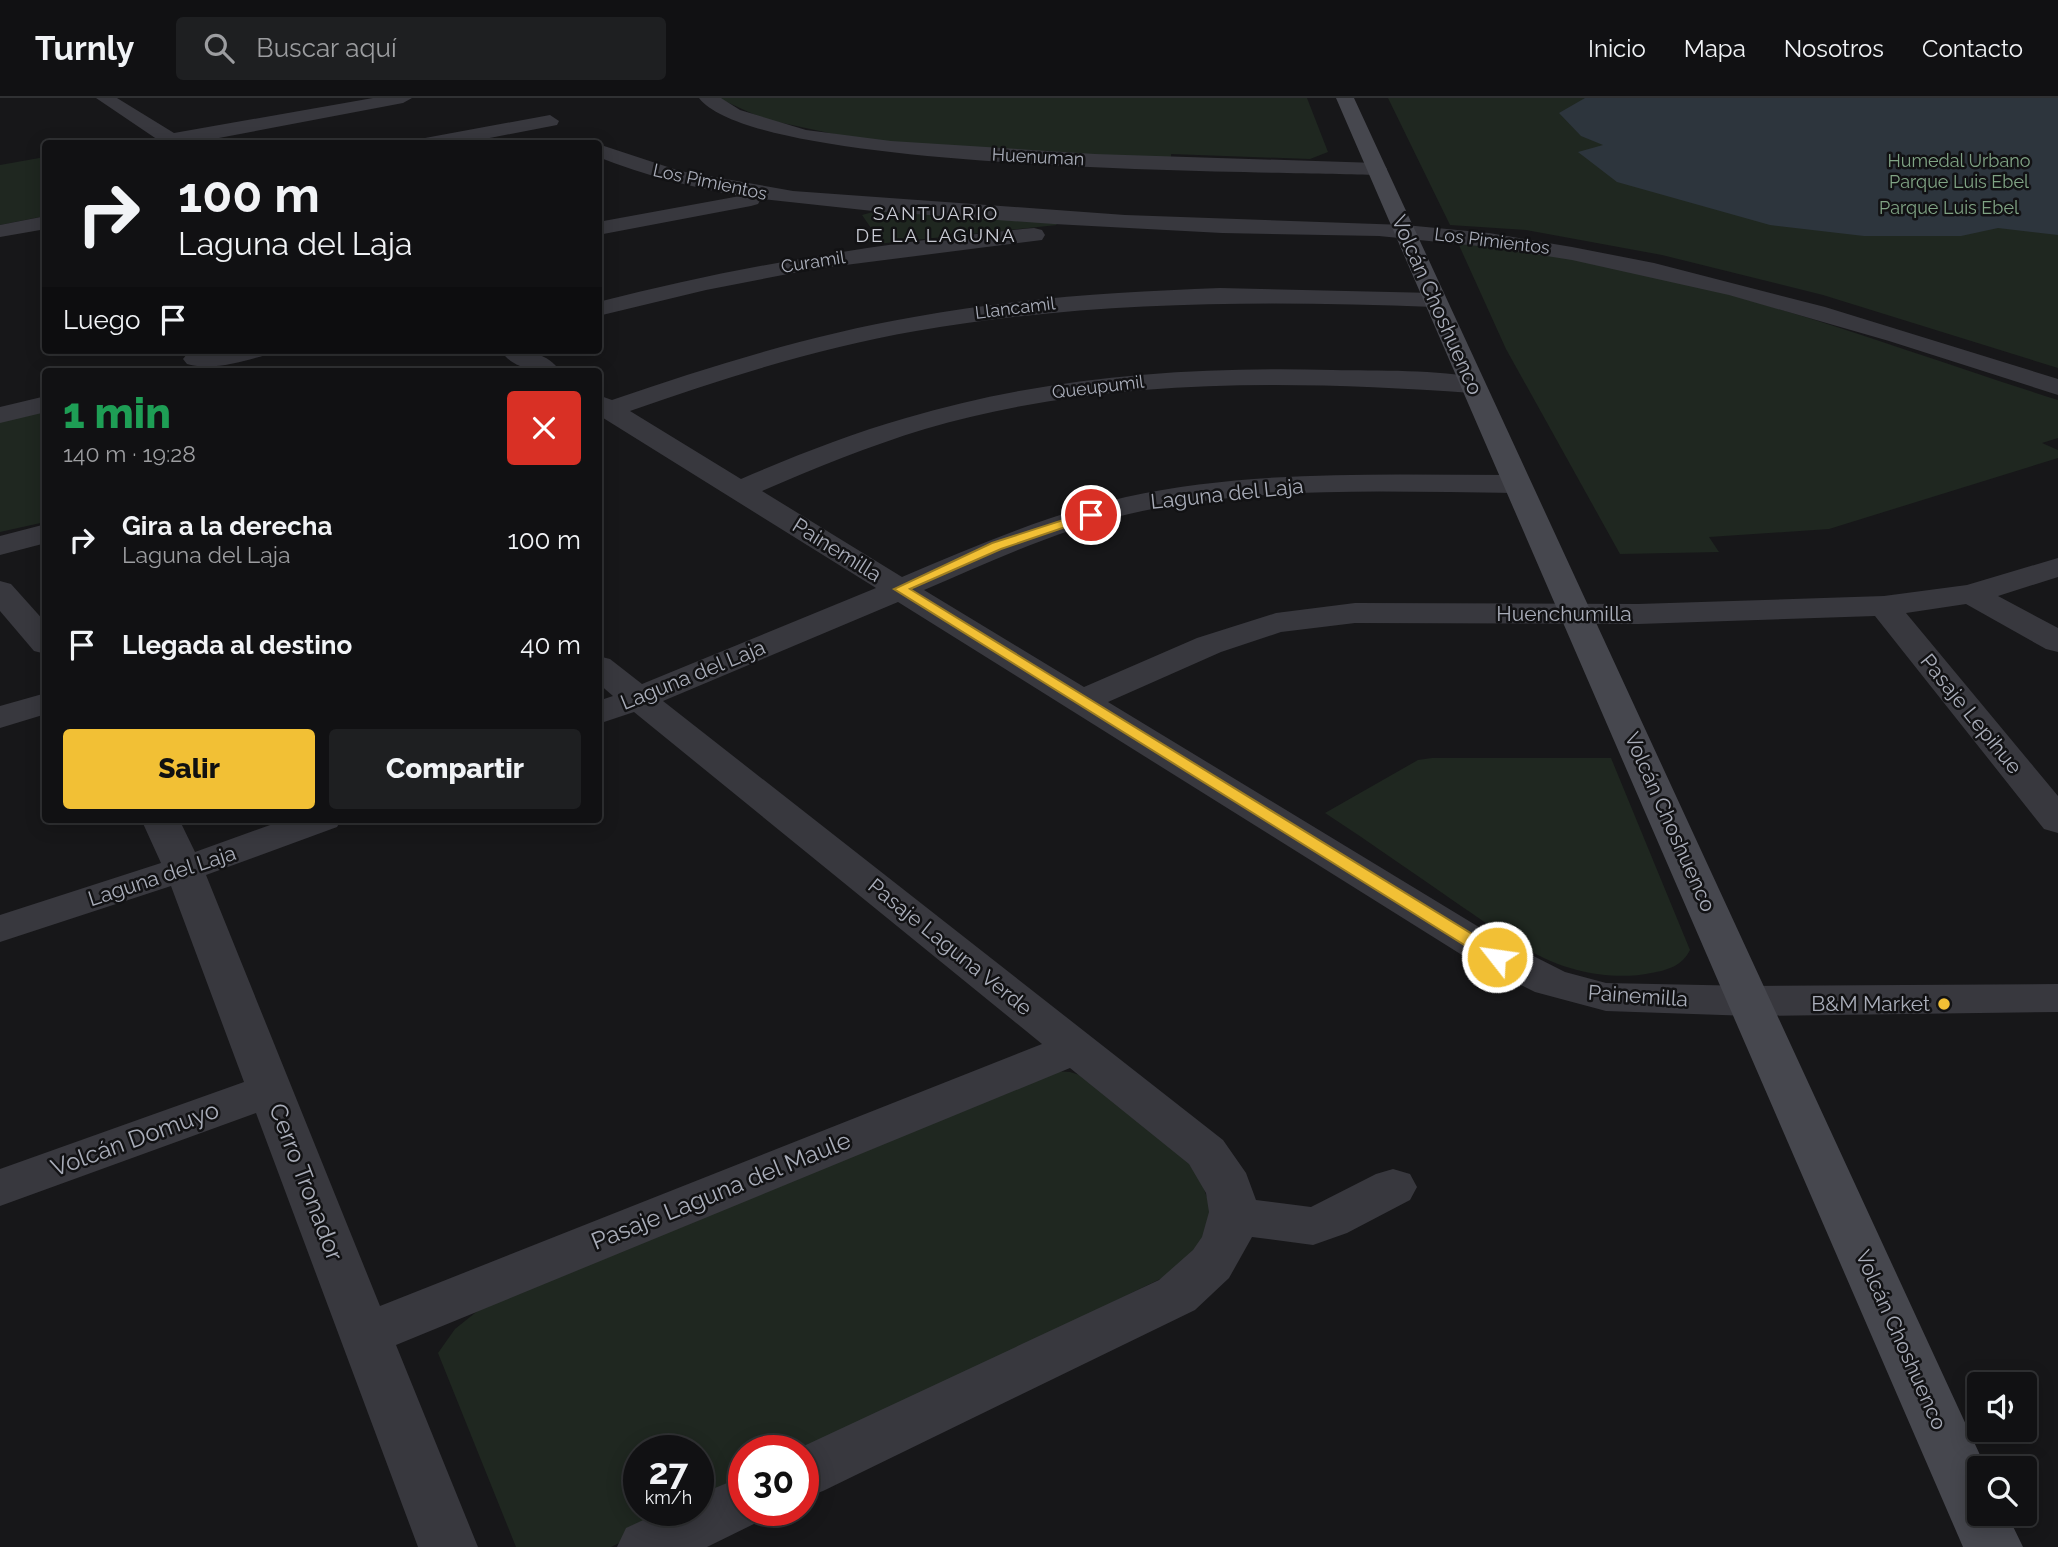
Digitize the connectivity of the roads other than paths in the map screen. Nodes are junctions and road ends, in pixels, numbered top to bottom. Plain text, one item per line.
1 (105, 98) edge
2 (403, 98) edge
3 (708, 98) edge
4 (1345, 98) edge
5 (533, 100) dead end
6 (569, 134) edge
7 (173, 140) edge
8 (180, 140) edge
9 (483, 140) edge
10 (602, 152) edge
11 (625, 162) junction
12 (602, 165) edge
13 (1377, 169) junction
14 (775, 196) junction
15 (825, 201) junction
16 (42, 223) edge
17 (1199, 226) junction
18 (602, 228) edge
19 (0, 231) edge
20 (1404, 231) junction
21 (822, 261) junction
22 (1434, 300) junction
23 (602, 308) edge
24 (240, 354) edge
25 (519, 354) edge
26 (189, 360) edge
27 (542, 368) edge
28 (1472, 385) junction
29 (2058, 387) edge
30 (42, 405) edge
31 (604, 406) edge
32 (0, 415) edge
33 (1517, 484) junction
34 (740, 491) junction
35 (42, 534) edge
36 (0, 546) edge
37 (2058, 567) edge
38 (901, 589) junction
39 (0, 591) edge
40 (1971, 594) junction
41 (1884, 606) junction
42 (1575, 613) junction
43 (42, 639) edge
44 (2058, 642) edge
45 (602, 674) edge
46 (1081, 701) junction
47 (42, 704) edge
48 (619, 706) edge
49 (0, 717) edge
50 (2058, 821) edge
51 (162, 823) edge
52 (312, 823) edge
53 (184, 869) junction
54 (0, 929) edge
55 (2058, 998) edge
56 (1751, 1001) junction
57 (1076, 1048) junction
58 (270, 1090) junction
59 (1393, 1186) dead end
60 (0, 1188) edge
61 (1233, 1216) junction
62 (366, 1334) junction
63 (819, 1465) edge
64 (728, 1509) edge
65 (448, 1547) edge
66 (648, 1547) edge
67 (1993, 1547) edge

1 - 7 street
2 - 8 street
3 - 13 street, Huenuman
4 - 13 street, Volcán Choshuenco
5 - 6 street
6 - 9 street
10 - 11 street, Los Pimientos
11 - 12 street
11 - 14 street, Los Pimientos
13 - 20 street, Volcán Choshuenco
14 - 15 street, Los Pimientos
14 - 18 street
15 - 17 street, Los Pimientos
15 - 21 street, Los Pimientos
16 - 19 street
17 - 20 street, Los Pimientos
17 - 21 street, Curamil
20 - 22 street, Volcán Choshuenco
20 - 29 street, Los Pimientos
21 - 23 street, Curamil
22 - 28 street, Volcán Choshuenco
22 - 31 street, Llancamil
24 - 26 street
25 - 27 street
28 - 33 street, Volcán Choshuenco
28 - 34 street, Queupumil
30 - 32 street
31 - 34 street, Painemilla
33 - 38 street, Laguna del Laja
33 - 42 street, Volcán Choshuenco
34 - 38 street, Painemilla
35 - 36 street
37 - 40 street, Huenchumilla
38 - 46 street, Painemilla
38 - 48 street, Laguna del Laja
39 - 43 street
40 - 41 street, Huenchumilla
40 - 44 street
41 - 42 street, Huenchumilla
41 - 50 street, Pasaje Lepihue
42 - 46 street, Huenchumilla
42 - 56 street, Volcán Choshuenco
45 - 48 street, Pasaje Laguna Verde
46 - 56 street, Painemilla
47 - 49 street
48 - 57 street, Pasaje Laguna Verde
51 - 53 street, Cerro Tronador
52 - 53 street, Laguna del Laja
53 - 54 street, Laguna del Laja
53 - 58 street, Cerro Tronador
55 - 56 street, Painemilla
56 - 67 street, Volcán Choshuenco
57 - 61 street, Pasaje Laguna Verde
57 - 62 street, Pasaje Laguna del Maule
58 - 60 street, Volcán Domuyo
58 - 62 street, Cerro Tronador
59 - 61 street
61 - 63 street
62 - 65 street, Cerro Tronador
64 - 66 street

